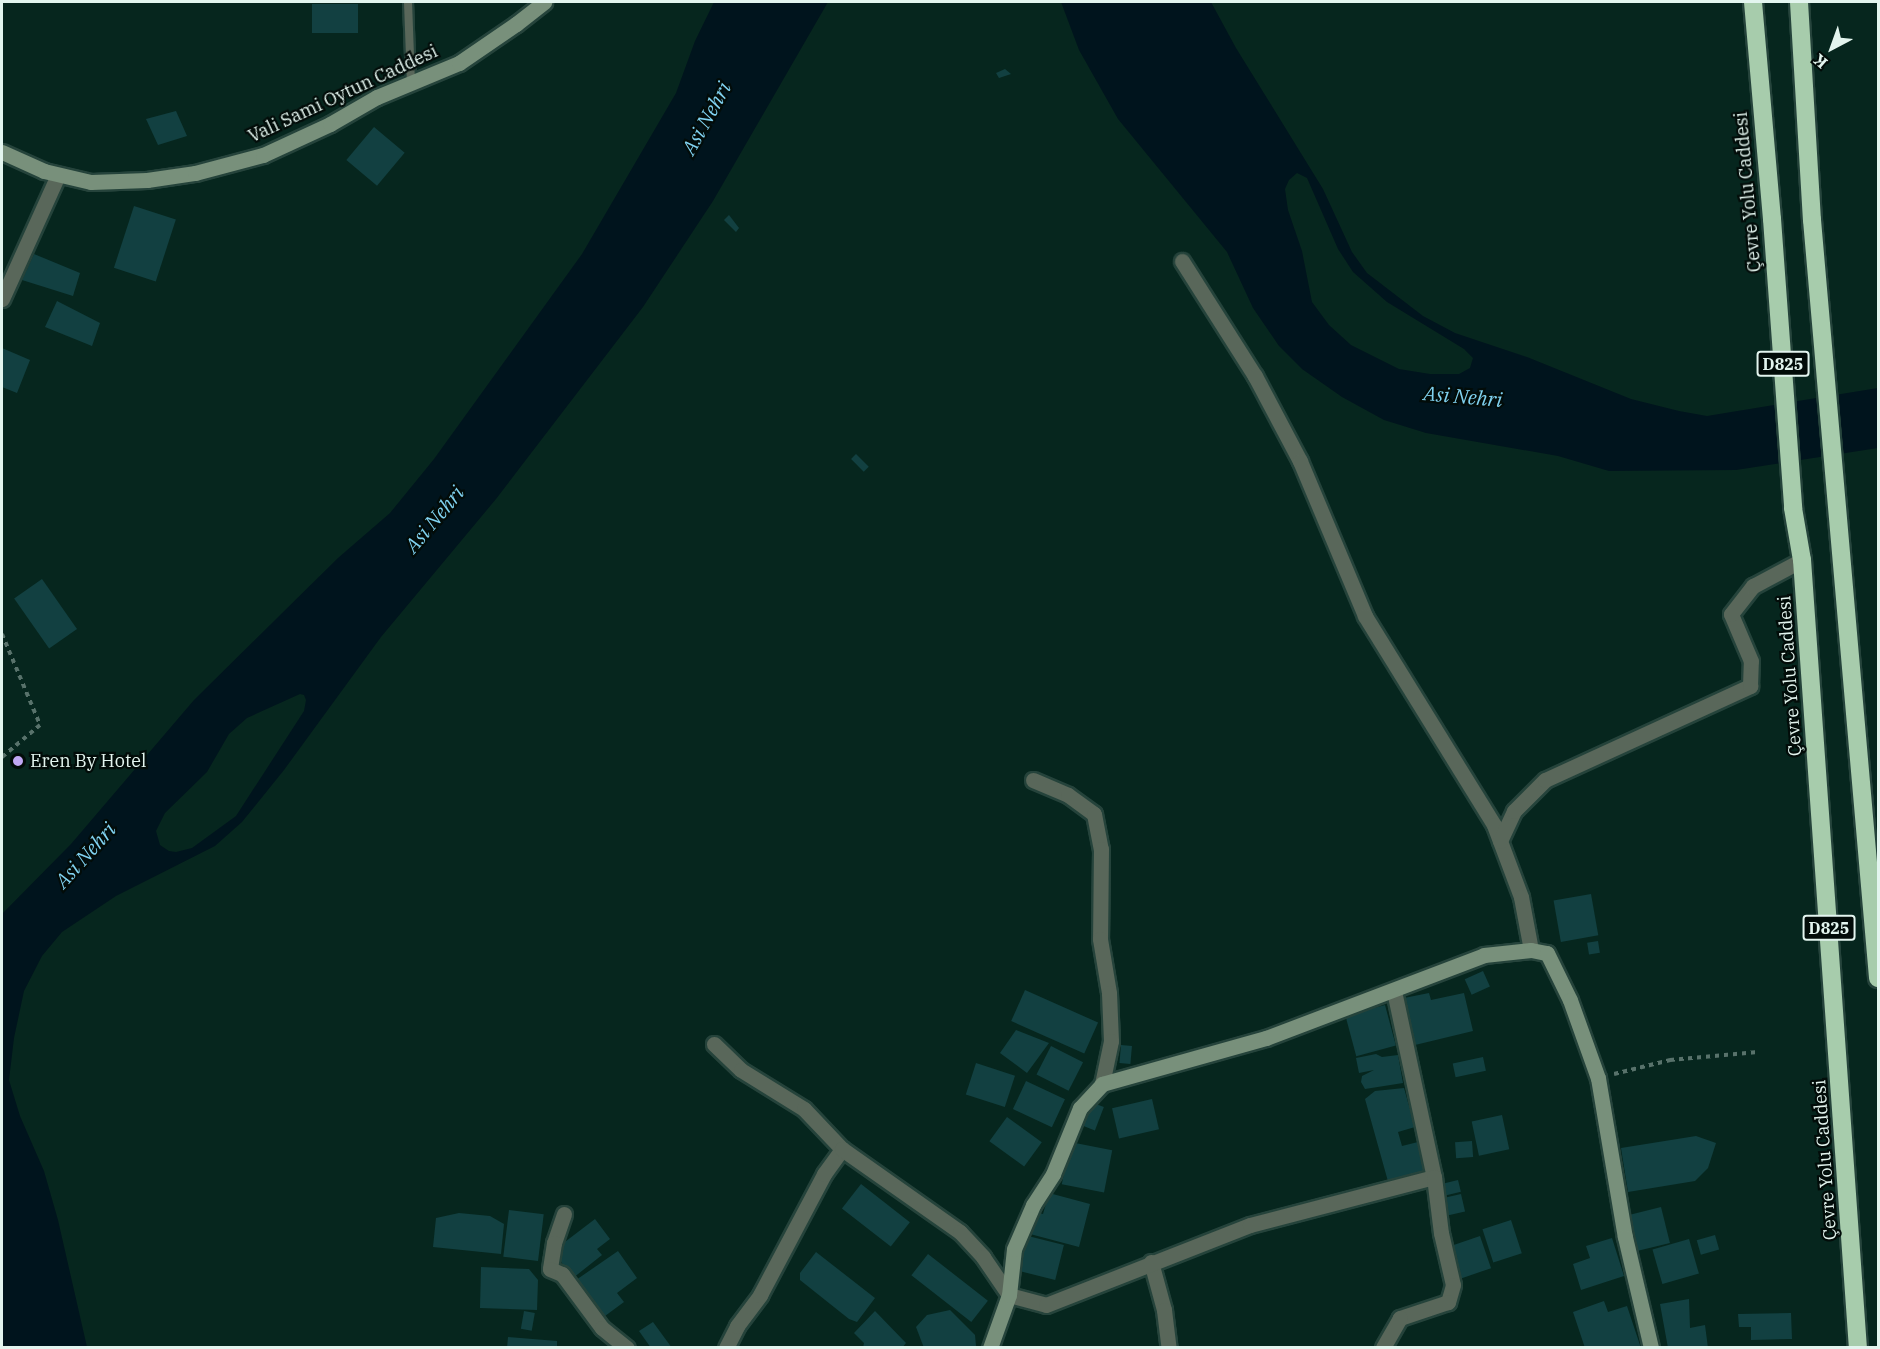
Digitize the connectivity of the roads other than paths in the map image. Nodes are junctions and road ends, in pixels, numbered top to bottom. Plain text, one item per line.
1 (408, 2) edge
2 (544, 2) edge
3 (1753, 2) edge
4 (1799, 2) edge
5 (411, 85) junction
6 (2, 152) edge
7 (58, 175) junction
8 (1182, 261) dead end
9 (2, 299) edge
10 (1802, 560) junction
11 (1033, 780) dead end
12 (1500, 841) junction
13 (1531, 950) junction
14 (1878, 978) edge
15 (1394, 991) junction
16 (714, 1044) dead end
17 (1102, 1084) junction
18 (842, 1149) junction
19 (1434, 1177) junction
20 (564, 1214) dead end
21 (1151, 1262) junction
22 (1009, 1295) junction
23 (627, 1347) edge
24 (726, 1347) edge
25 (990, 1347) edge
26 (1169, 1347) edge
27 (1383, 1347) edge
28 (1652, 1347) edge
29 (1858, 1347) edge

1 - 5 lane
2 - 5 street, Vali Sami Oytun Caddesi
3 - 10 highway, Çevre Yolu Caddesi / D825
4 - 14 highway, D825
5 - 7 street, Vali Sami Oytun Caddesi
6 - 7 street, Vali Sami Oytun Caddesi
7 - 9 street
8 - 12 street
10 - 12 street
10 - 29 highway, Çevre Yolu Caddesi / D825
11 - 17 street
12 - 13 street
13 - 15 street
13 - 28 street
15 - 17 street
15 - 19 street
16 - 18 street
17 - 22 street
18 - 22 street
18 - 24 street
19 - 21 street
19 - 27 street
20 - 23 street
21 - 22 street
21 - 26 street
22 - 25 street

